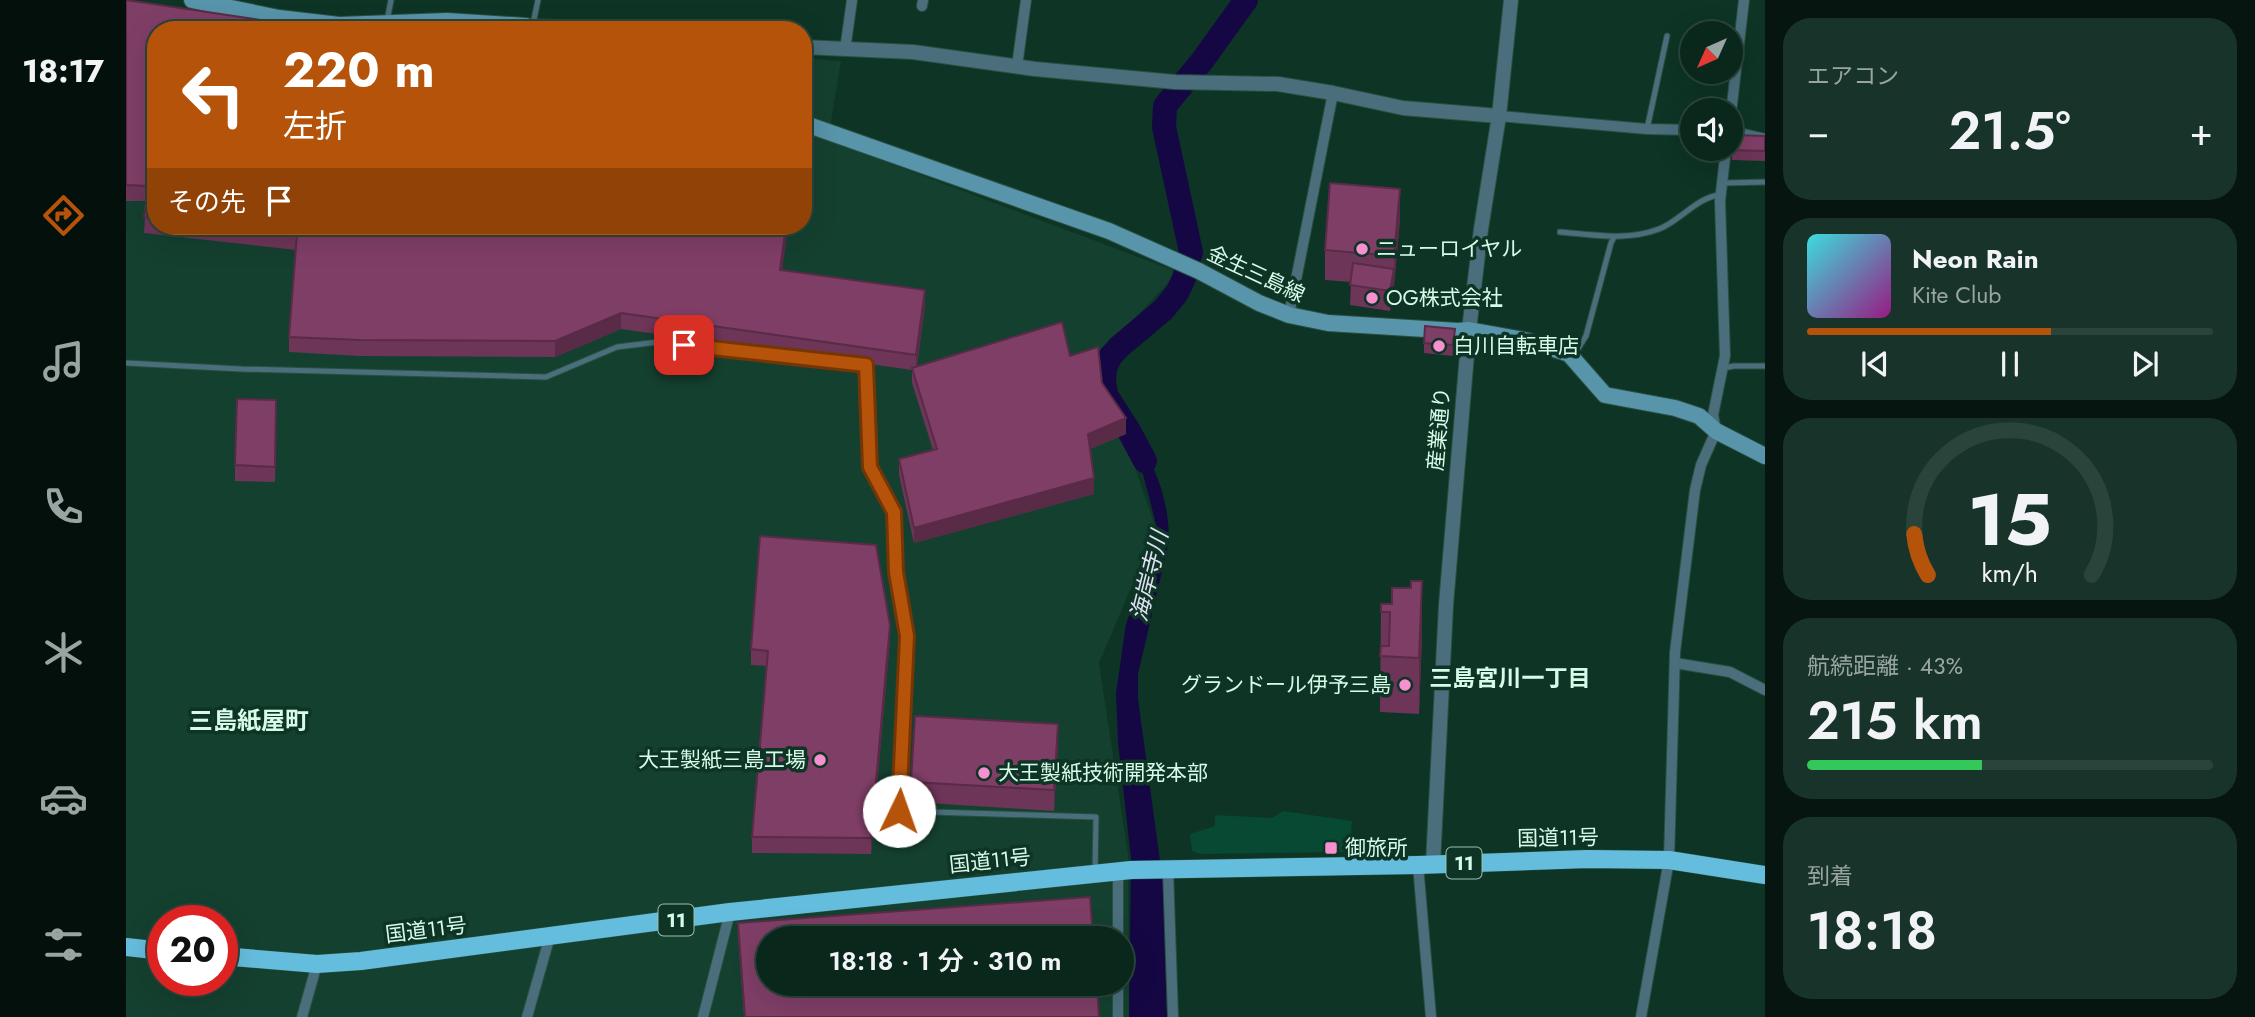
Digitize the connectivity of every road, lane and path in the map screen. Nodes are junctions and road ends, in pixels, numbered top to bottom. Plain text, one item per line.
1 (192, 0) edge
2 (391, 0) edge
3 (538, 0) edge
4 (852, 0) edge
5 (1026, 0) edge
6 (1511, 0) edge
7 (1744, 0) edge
8 (299, 21) edge
9 (388, 21) edge
10 (432, 21) edge
11 (459, 21) edge
12 (533, 21) edge
13 (1667, 36) dead end
14 (812, 48) edge
15 (845, 50) junction
16 (1017, 66) junction
17 (1333, 93) junction
18 (1733, 98) edge
19 (1499, 116) junction
20 (812, 126) edge
21 (1647, 129) junction
22 (1680, 130) edge
23 (1743, 134) edge
24 (1765, 139) edge
25 (1725, 161) edge
26 (1765, 182) edge
27 (1723, 183) junction
28 (1721, 195) junction
29 (1560, 232) dead end
30 (1614, 237) junction
31 (1289, 315) junction
32 (1469, 330) junction
33 (1572, 357) junction
34 (126, 363) edge
35 (1765, 366) edge
36 (1723, 368) junction
37 (1716, 431) junction
38 (1765, 456) edge
39 (1675, 663) junction
40 (1765, 690) edge
41 (1669, 860) junction
42 (1425, 864) junction
43 (1165, 869) junction
44 (1125, 871) junction
45 (1095, 873) junction
46 (1765, 875) edge
47 (730, 912) junction
48 (1119, 926) edge
49 (550, 936) junction
50 (126, 947) edge
51 (147, 949) edge
52 (238, 957) edge
53 (317, 964) junction
54 (1118, 996) edge
55 (302, 1017) edge
56 (527, 1017) edge
57 (703, 1017) edge
58 (1118, 1017) edge
59 (1172, 1017) edge
60 (1432, 1017) edge
61 (1641, 1017) edge

1 - 8 main road
2 - 9 lane
3 - 12 lane
4 - 15 street
5 - 16 street
6 - 19 street, 産業通り
7 - 18 street
10 - 11 main road
13 - 21 lane
14 - 15 street
15 - 16 street
16 - 17 street
17 - 19 street
17 - 31 street
19 - 21 street
19 - 32 street, 産業通り
20 - 31 main road, 金生三島線
21 - 22 street
23 - 24 street
25 - 27 street
26 - 27 lane
27 - 28 street
28 - 30 lane
28 - 36 street
29 - 30 lane
30 - 33 lane
31 - 32 main road, 金生三島線
32 - 33 main road, 金生三島線
32 - 42 street, 産業通り
33 - 37 main road, 金生三島線
34 - 45 lane
35 - 36 lane
36 - 37 street
37 - 38 main road, 金生三島線
37 - 39 street
39 - 40 street
39 - 41 street
41 - 42 highway, 国道11号 / 11
41 - 46 highway, 国道11号 / 11
41 - 61 street
42 - 43 highway, 国道11号 / 11
42 - 60 street
43 - 44 highway, 国道11号 / 11
43 - 59 street
44 - 45 highway, 国道11号 / 11
44 - 48 street
45 - 47 highway, 国道11号 / 11
47 - 49 highway, 国道11号 / 11
47 - 57 street
49 - 53 highway, 国道11号 / 11
49 - 56 street
50 - 51 highway
52 - 53 highway, 国道11号 / 11
53 - 55 street
54 - 58 street

